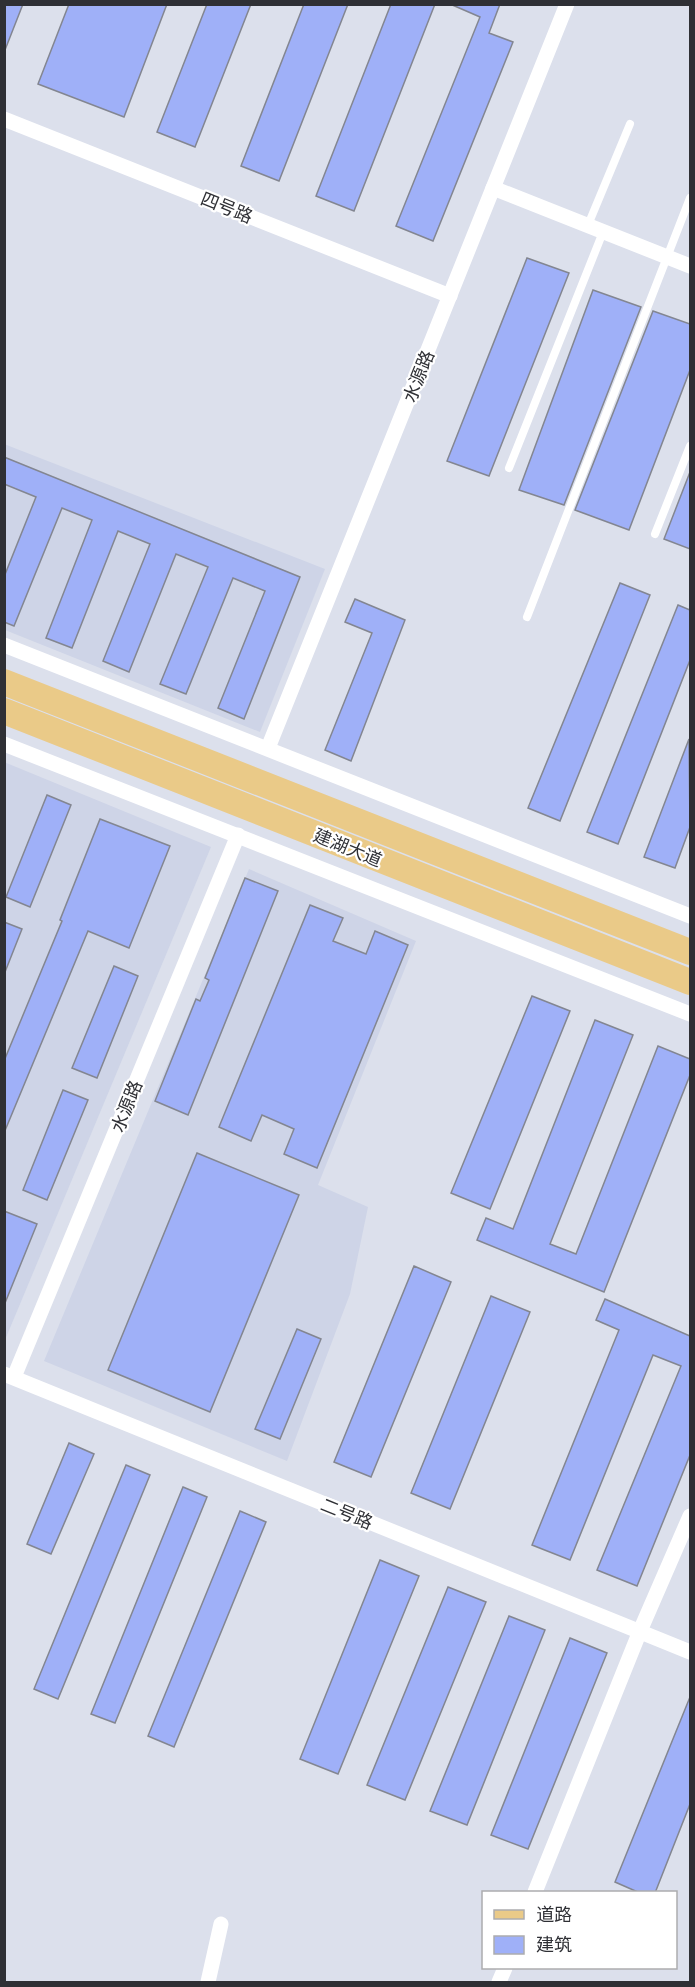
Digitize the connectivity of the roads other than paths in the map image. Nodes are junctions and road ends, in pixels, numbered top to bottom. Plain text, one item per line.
1 (567, 4) edge
2 (4, 118) edge
3 (630, 124) dead end
4 (493, 188) junction
5 (690, 198) edge
6 (588, 225) junction
7 (603, 232) junction
8 (667, 257) junction
9 (690, 266) edge
10 (450, 296) junction
11 (690, 446) edge
12 (509, 468) dead end
13 (655, 534) dead end
14 (527, 617) dead end
15 (4, 645) edge
16 (4, 682) edge
17 (4, 711) edge
18 (4, 744) edge
19 (268, 747) junction
20 (238, 835) junction
21 (690, 916) edge
22 (690, 952) edge
23 (690, 982) edge
24 (690, 1014) edge
25 (9, 1376) edge
26 (690, 1516) edge
27 (639, 1631) junction
28 (690, 1652) edge
29 (536, 1891) edge
30 (221, 1924) dead end
31 (505, 1969) edge
32 (208, 1983) edge
33 (499, 1983) edge

1 - 4 street, 水源路
2 - 10 street, 四号路
3 - 6 lane
4 - 6 street
4 - 10 street, 水源路
5 - 8 lane
6 - 7 street
7 - 8 street
7 - 12 lane
8 - 9 street
8 - 14 lane
10 - 19 street, 水源路
11 - 13 lane
15 - 19 street
16 - 22 main road, 建湖大道
17 - 23 main road, 建湖大道
18 - 20 street
19 - 21 street
20 - 24 street
20 - 25 street, 水源路
25 - 27 street, 二号路
26 - 27 street
27 - 28 street, 二号路
27 - 29 street
30 - 32 street
31 - 33 street

